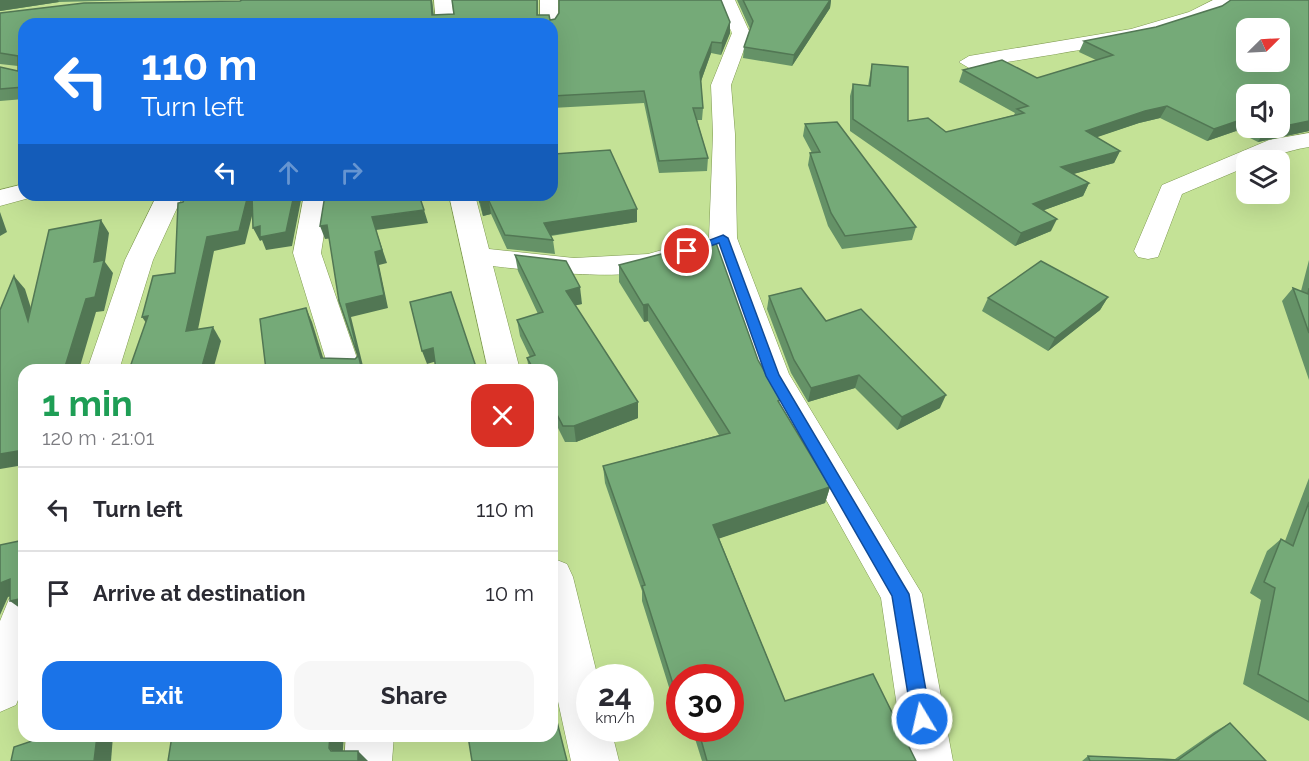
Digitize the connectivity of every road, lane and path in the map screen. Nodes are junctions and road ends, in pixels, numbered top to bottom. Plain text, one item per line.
1 (442, 0) edge
2 (549, 0) edge
3 (726, 0) edge
4 (1222, 0) edge
5 (444, 18) edge
6 (549, 18) edge
7 (969, 62) dead end
8 (1309, 140) edge
9 (18, 194) edge
10 (0, 198) edge
11 (167, 201) edge
12 (316, 201) edge
13 (463, 201) edge
14 (702, 245) junction
15 (1148, 251) dead end
16 (477, 256) junction
17 (105, 364) edge
18 (343, 364) edge
19 (503, 364) edge
20 (558, 603) edge
21 (18, 632) edge
22 (0, 689) edge
23 (370, 742) edge
24 (368, 761) edge
25 (595, 761) edge
26 (929, 761) edge

1 - 5 street
2 - 6 street
3 - 14 street
4 - 7 street
8 - 15 street
9 - 10 street
11 - 17 street
12 - 18 street
13 - 16 street
14 - 16 street
14 - 26 street
16 - 19 street
20 - 25 street
21 - 22 street
23 - 24 street

